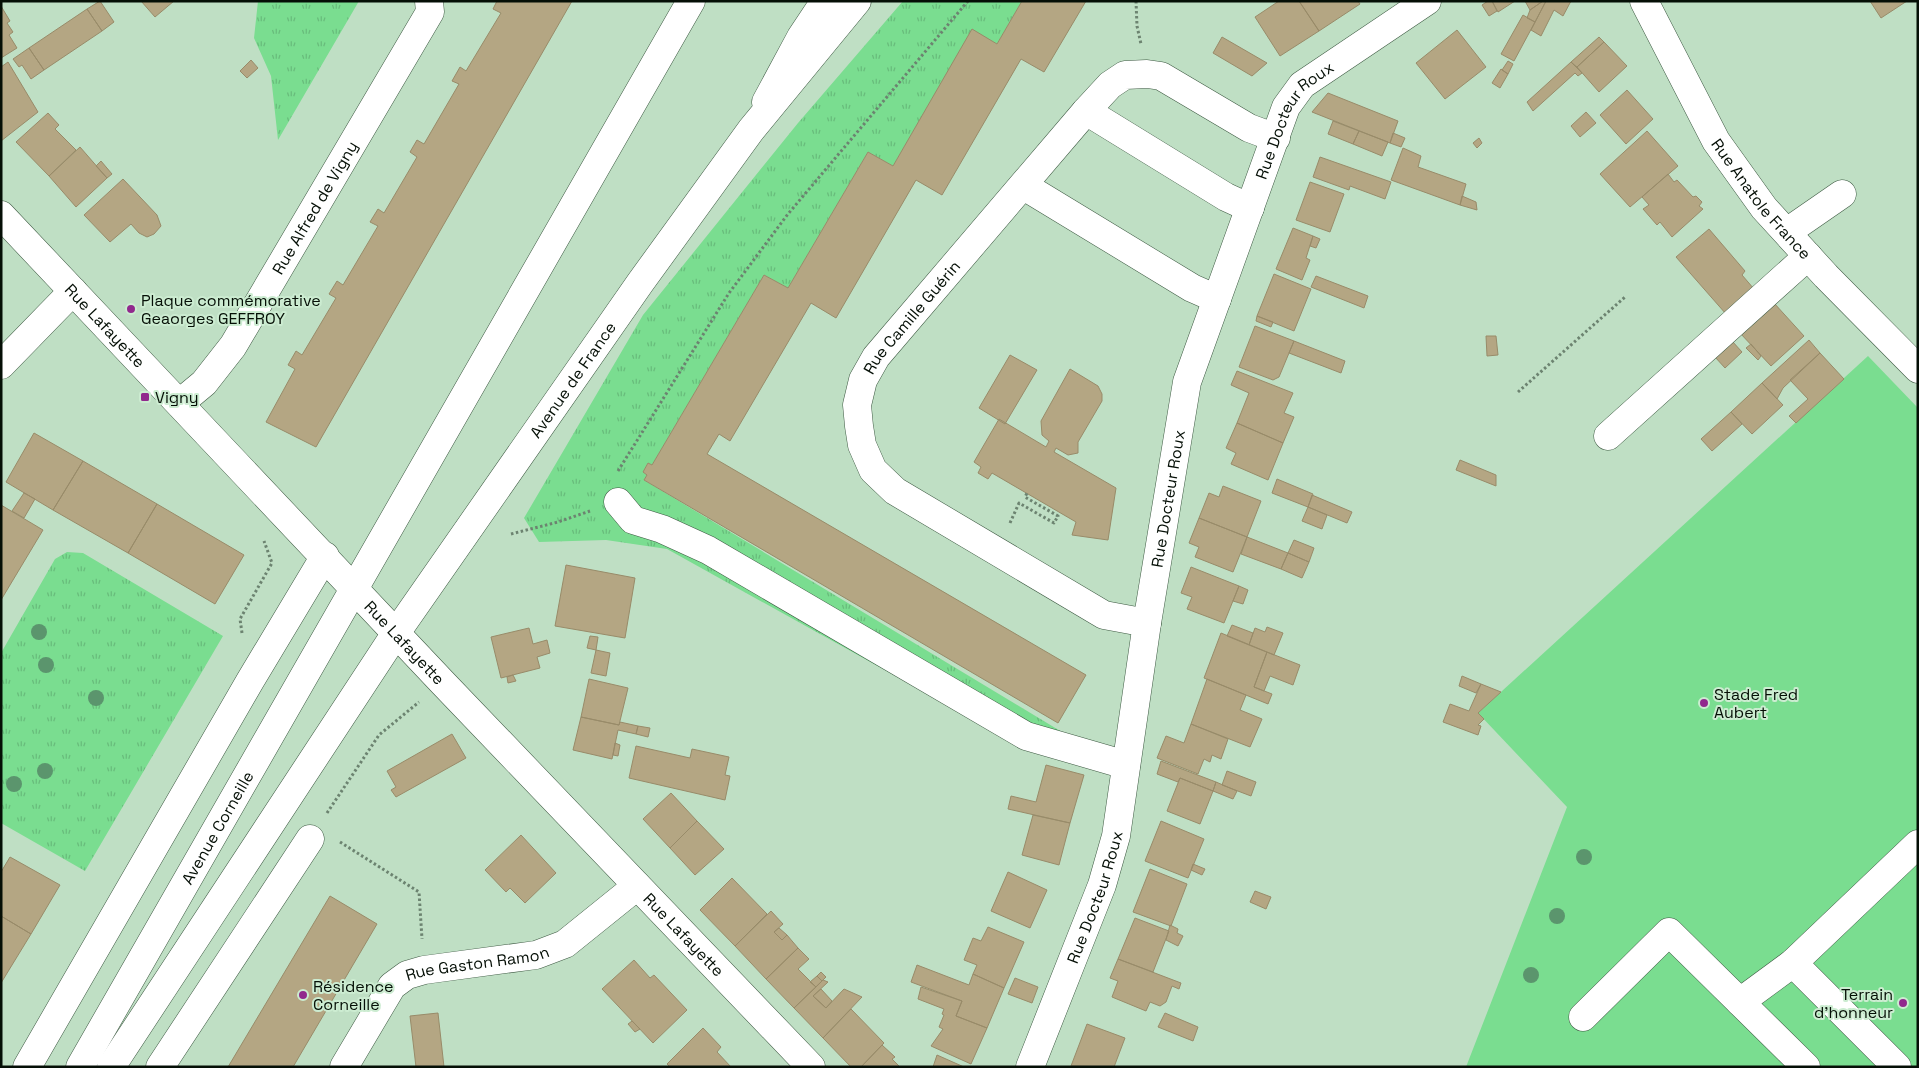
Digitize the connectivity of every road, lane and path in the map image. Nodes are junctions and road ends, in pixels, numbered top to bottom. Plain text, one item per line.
1 (429, 1) edge
2 (691, 1) edge
3 (825, 1) edge
4 (857, 1) edge
5 (968, 1) edge
6 (1136, 1) edge
7 (1427, 1) edge
8 (1644, 1) edge
9 (1147, 74) junction
10 (1086, 111) junction
11 (752, 130) junction
12 (1276, 138) junction
13 (1024, 186) junction
14 (1842, 194) dead end
15 (1250, 208) junction
16 (1, 215) edge
17 (1787, 232) junction
18 (1808, 256) junction
19 (73, 291) junction
20 (1624, 297) dead end
21 (1217, 300) junction
22 (1, 366) edge
23 (1918, 369) edge
24 (1518, 392) dead end
25 (180, 403) junction
26 (1608, 436) dead end
27 (1027, 493) dead end
28 (618, 502) junction
29 (1019, 503) dead end
30 (286, 515) junction
31 (511, 534) dead end
32 (325, 556) junction
33 (355, 588) junction
34 (1147, 623) junction
35 (396, 633) junction
36 (250, 681) junction
37 (442, 683) junction
38 (1126, 765) junction
39 (314, 833) junction
40 (1918, 844) edge
41 (638, 886) junction
42 (1793, 963) junction
43 (424, 970) junction
44 (1740, 1002) junction
45 (1583, 1017) dead end
46 (27, 1067) edge
47 (80, 1067) edge
48 (111, 1067) edge
49 (160, 1067) edge
50 (344, 1067) edge
51 (811, 1067) edge
52 (1030, 1067) edge
53 (1806, 1067) edge
54 (1897, 1067) edge

1 - 25 street, Rue Alfred de Vigny
2 - 33 street, Avenue Corneille
3 - 11 street
4 - 11 street
5 - 28 path
6 - 9 path
7 - 12 street, Rue Docteur Roux
8 - 17 street, Rue Anatole France
9 - 10 street, Rue Camille Guérin
9 - 12 street, Rue Camille Guérin
10 - 13 street, Rue Camille Guérin
10 - 15 street
11 - 35 street, Avenue de France
12 - 15 street, Rue Docteur Roux
13 - 21 street
13 - 34 street, Rue Camille Guérin
14 - 17 street
15 - 21 street, Rue Docteur Roux
16 - 19 street, Rue Lafayette
17 - 18 street, Rue Anatole France
18 - 23 street, Rue Anatole France
18 - 26 street
19 - 22 street
19 - 25 street, Rue Lafayette
20 - 24 path
21 - 34 street, Rue Docteur Roux
25 - 30 street, Rue Lafayette
27 - 29 path
28 - 31 path
28 - 38 street
30 - 32 street, Rue Lafayette
30 - 36 path
32 - 33 street, Rue Lafayette
32 - 36 street
33 - 35 street, Rue Lafayette
33 - 47 street, Avenue Corneille
34 - 38 street, Rue Docteur Roux
35 - 37 street, Rue Lafayette
35 - 48 street
36 - 46 street
37 - 39 path
37 - 41 street, Rue Lafayette
38 - 52 street, Rue Docteur Roux
39 - 43 path
39 - 49 street
40 - 42 street
41 - 43 street, Rue Gaston Ramon
41 - 51 street, Rue Lafayette
42 - 44 street
42 - 54 street
43 - 50 street, Rue Gaston Ramon
44 - 45 street
44 - 53 street

